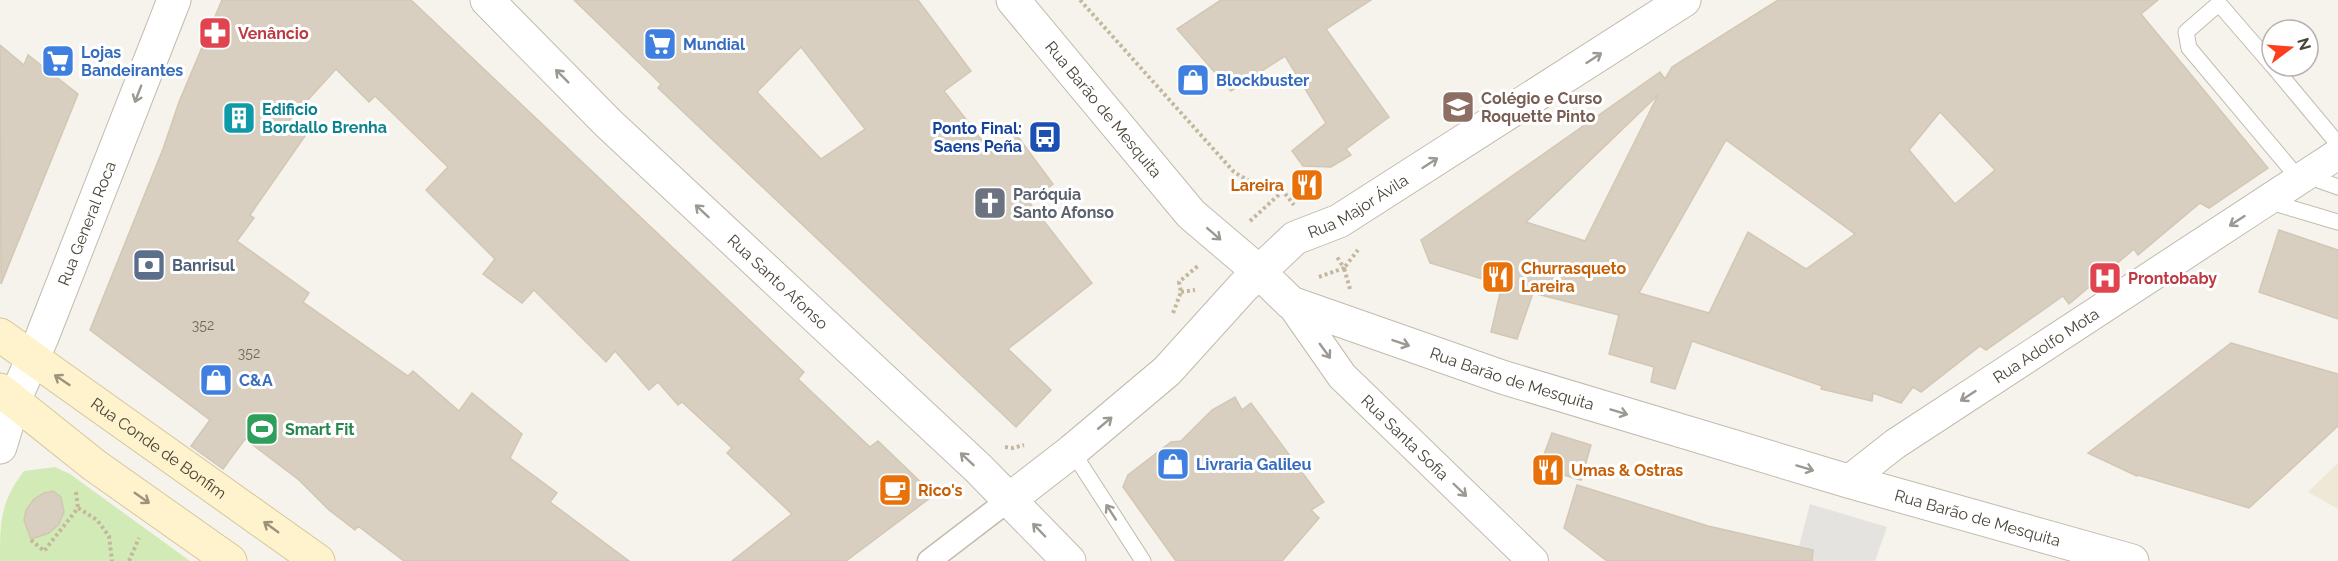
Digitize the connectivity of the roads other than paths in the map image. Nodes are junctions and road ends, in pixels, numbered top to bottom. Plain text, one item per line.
1 (174, 0) edge
2 (487, 0) edge
3 (1012, 0) edge
4 (1684, 0) edge
5 (2260, 52) edge
6 (2282, 78) edge
7 (2338, 144) edge
8 (2338, 154) edge
9 (2304, 178) junction
10 (2338, 187) edge
11 (2267, 201) junction
12 (2338, 222) edge
13 (1258, 271) junction
14 (1290, 303) junction
15 (0, 335) edge
16 (33, 360) junction
17 (7, 395) edge
18 (0, 447) edge
19 (1072, 451) junction
20 (1848, 481) junction
21 (1010, 499) junction
22 (230, 561) edge
23 (318, 561) edge
24 (928, 561) edge
25 (1069, 561) edge
26 (1143, 561) edge
27 (1533, 561) edge
28 (2132, 561) edge

1 -> 16 street, Rua General Roca
21 -> 2 street, Rua Santo Afonso
3 -> 13 street, Rua Barão de Mesquita
13 -> 4 street, Rua Major Ávila
5 - 9 lane
6 - 7 lane
8 - 9 street, Rua Adolfo Mota
9 - 10 lane
9 - 11 street, Rua Adolfo Mota
11 - 12 lane
11 -> 20 street, Rua Adolfo Mota
13 - 14 street, Rua Barão de Mesquita
19 -> 13 street, Rua Major Ávila
14 -> 20 street, Rua Barão de Mesquita
14 -> 27 street, Rua Santa Sofia
15 - 16 main road, Rua Conde de Bonfim
16 - 17 street, Rua General Roca
23 -> 16 main road, Rua Conde de Bonfim
17 - 18 street, Rua General Roca
17 -> 22 main road
19 - 21 street, Rua Major Ávila
26 -> 19 lane
20 - 28 street, Rua Barão de Mesquita
21 - 24 street
25 -> 21 street, Rua Santo Afonso

